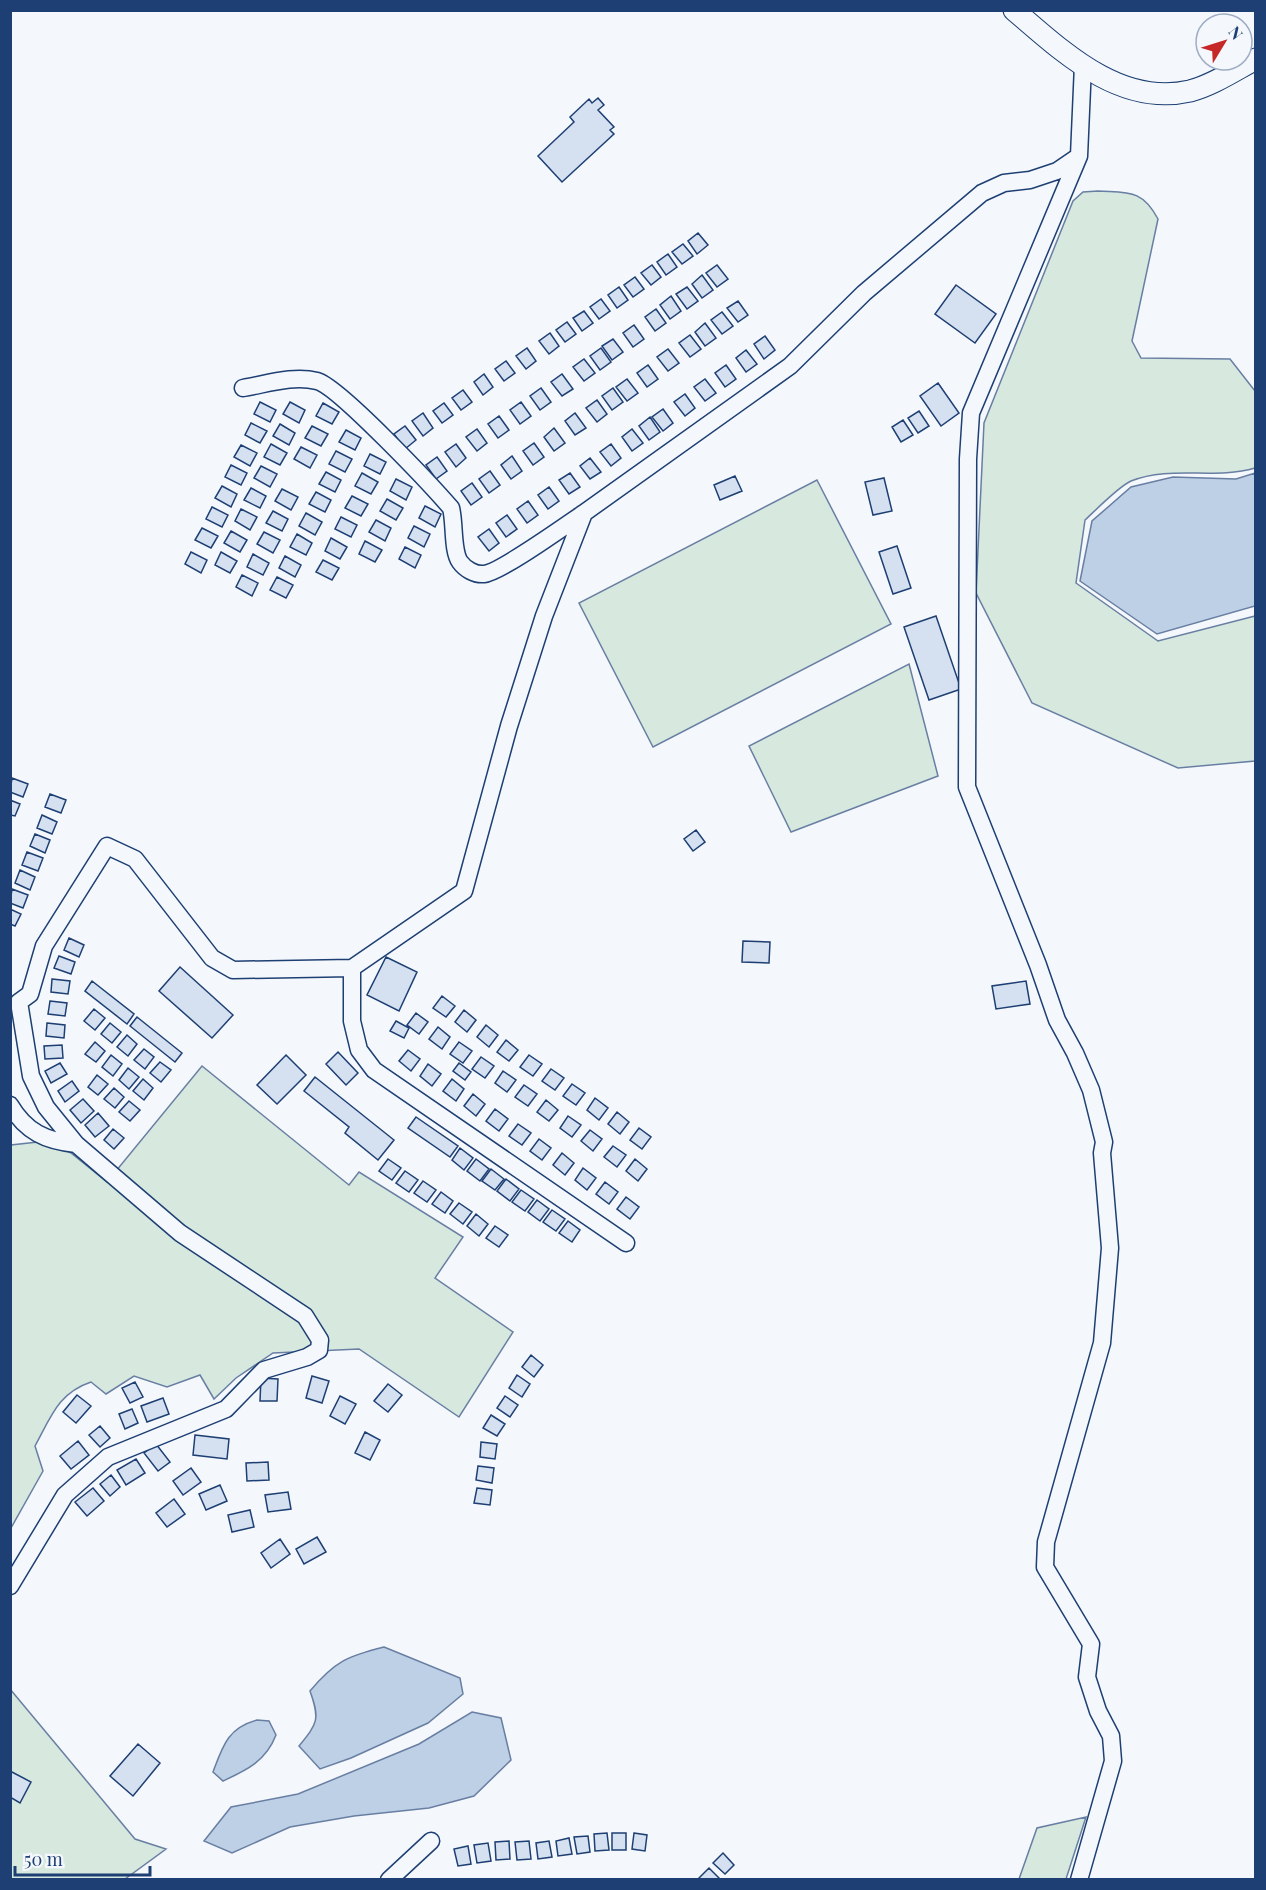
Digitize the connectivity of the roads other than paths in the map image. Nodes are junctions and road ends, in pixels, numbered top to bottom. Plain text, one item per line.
1 (1014, 10) edge
2 (1256, 59) edge
3 (1083, 65) junction
4 (1079, 156) junction
5 (243, 388) dead end
6 (584, 513) junction
7 (352, 968) junction
8 (10, 1105) edge
9 (76, 1144) junction
10 (626, 1243) dead end
11 (10, 1586) edge
12 (431, 1841) dead end
13 (388, 1880) edge
14 (1079, 1880) edge

1 - 3 street
2 - 3 street
3 - 4 street
4 - 6 street
4 - 14 street
5 - 6 street
6 - 7 street
7 - 9 street
7 - 10 street
8 - 9 street
9 - 11 street
12 - 13 street

